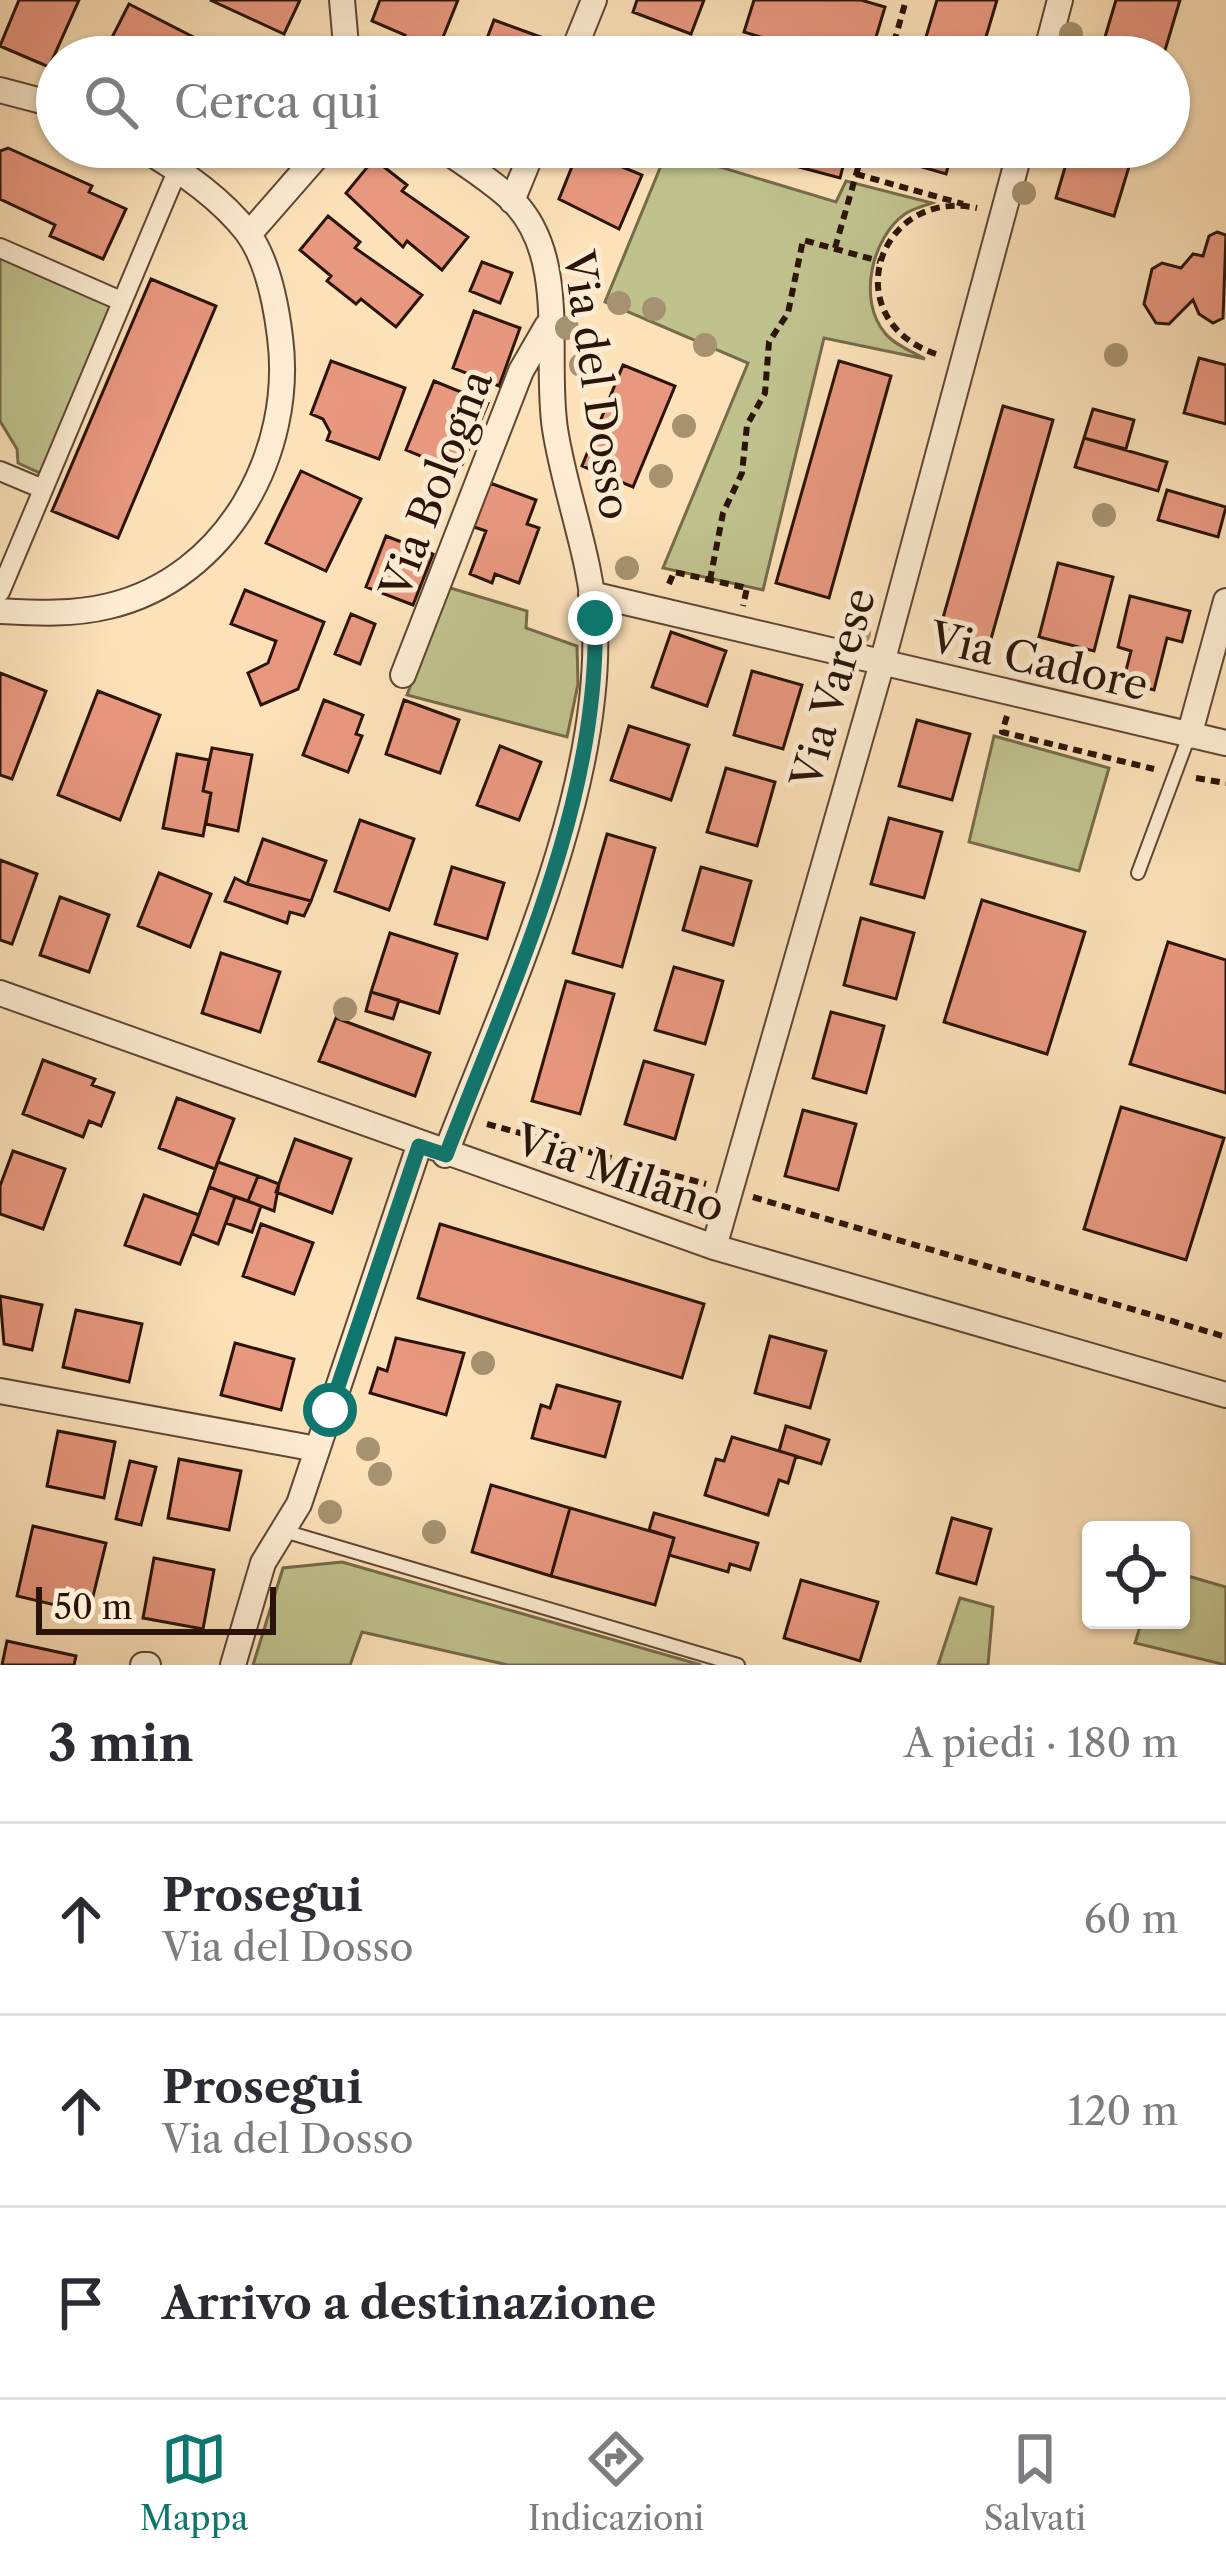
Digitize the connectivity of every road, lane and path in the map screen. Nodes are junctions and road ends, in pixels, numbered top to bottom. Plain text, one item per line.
1 (342, 0) edge
2 (594, 0) edge
3 (906, 0) edge
4 (1060, 0) edge
5 (345, 36) edge
6 (579, 36) edge
7 (896, 36) edge
8 (1051, 36) edge
9 (0, 90) edge
10 (36, 99) edge
11 (307, 168) edge
12 (469, 168) edge
13 (525, 168) edge
14 (858, 168) edge
15 (1015, 168) edge
16 (178, 169) joint
17 (856, 174) junction
18 (512, 201) junction
19 (970, 206) junction
20 (1002, 216) junction
21 (249, 234) junction
22 (0, 248) edge
23 (836, 248) junction
24 (879, 260) junction
25 (121, 301) junction
26 (548, 324) junction
27 (963, 363) junction
28 (0, 471) edge
29 (43, 488) junction
30 (710, 580) dead end
31 (0, 592) edge
32 (591, 594) junction
33 (1226, 601) edge
34 (0, 611) edge
35 (882, 663) junction
36 (403, 675) dead end
37 (1012, 694) junction
38 (1189, 736) junction
39 (1226, 743) edge
40 (1174, 774) junction
41 (1226, 783) edge
42 (1138, 873) dead end
43 (0, 993) edge
44 (460, 1117) junction
45 (419, 1146) junction
46 (446, 1155) junction
47 (730, 1190) junction
48 (714, 1247) junction
49 (1226, 1337) edge
50 (0, 1391) edge
51 (1226, 1395) edge
52 (317, 1450) junction
53 (283, 1531) junction
54 (233, 1665) edge
55 (738, 1665) edge

1 - 5 street
2 - 6 street
3 - 7 path
4 - 8 street
9 - 10 street
11 - 21 street
12 - 18 street, Via del Dosso
13 - 18 street
14 - 17 path
15 - 20 street, Via Varese
16 - 21 street
16 - 25 street
17 - 19 path
17 - 23 path
18 - 26 street, Via del Dosso
19 - 20 path
19 - 24 path
20 - 27 street, Via Varese
21 - 34 street
22 - 25 street
23 - 24 path
23 - 30 path
24 - 27 path
25 - 29 street
26 - 32 street, Via del Dosso
26 - 36 street, Via Bologna
27 - 35 street, Via Varese
28 - 29 street
29 - 31 street
32 - 35 street, Via Cadore
32 - 44 street, Via del Dosso
33 - 38 street, Via Cadore
35 - 37 street, Via Cadore
35 - 47 street, Via Varese
37 - 38 street, Via Cadore
37 - 40 path
38 - 39 street, Via Cadore
38 - 40 lane
40 - 41 path
40 - 42 lane
43 - 45 street, Via Milano
44 - 46 street, Via del Dosso
44 - 47 path
45 - 46 street, Via Milano
45 - 52 street
46 - 48 street, Via Milano
47 - 48 street, Via Varese
47 - 49 path
48 - 51 street, Via Milano
50 - 52 street
52 - 53 street
53 - 54 street
53 - 55 lane

